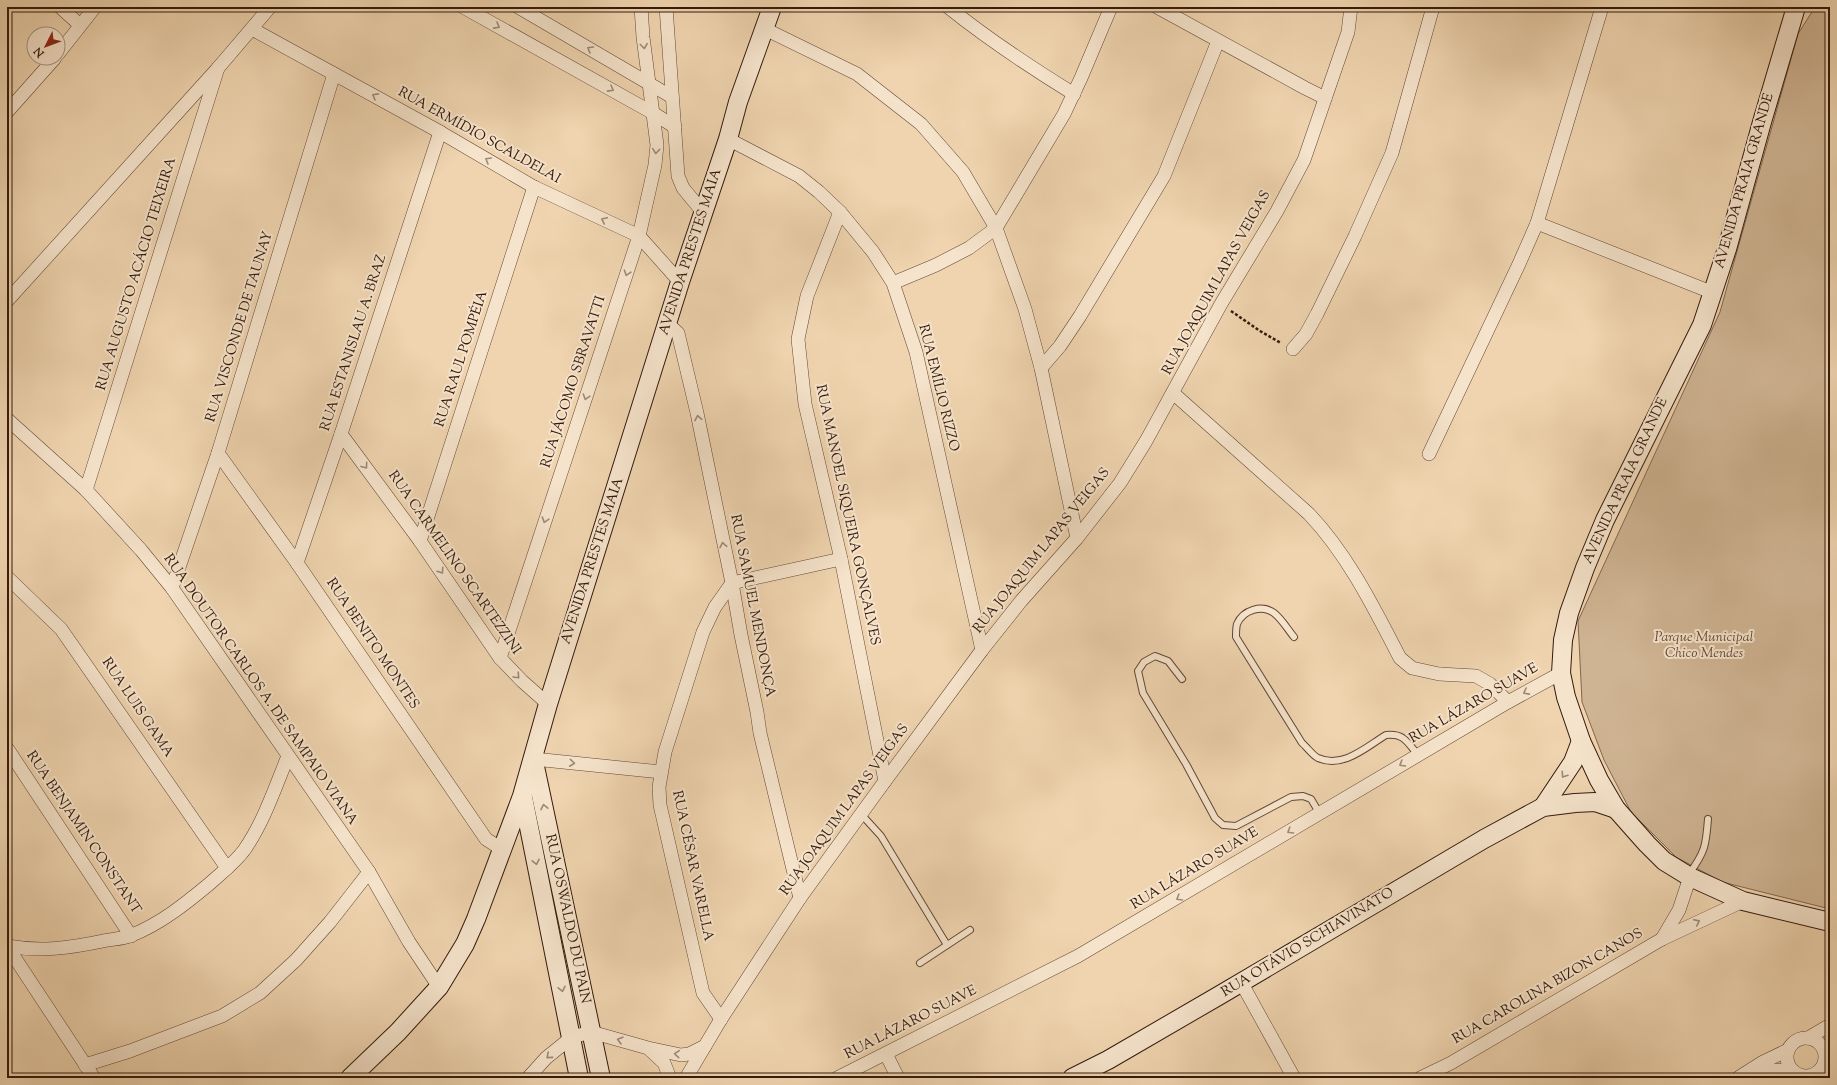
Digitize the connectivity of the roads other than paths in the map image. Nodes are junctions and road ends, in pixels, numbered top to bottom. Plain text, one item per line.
1 (60, 7) edge
2 (95, 7) edge
3 (270, 7) edge
4 (463, 7) edge
5 (518, 7) edge
6 (641, 7) edge
7 (666, 7) edge
8 (772, 7) edge
9 (948, 7) edge
10 (1111, 7) edge
11 (1157, 7) edge
12 (1351, 7) edge
13 (1433, 7) edge
14 (1602, 7) edge
15 (1796, 7) edge
16 (80, 25) junction
17 (763, 28) junction
18 (252, 29) junction
19 (1218, 41) junction
20 (66, 43) edge
21 (47, 66) edge
22 (218, 68) junction
23 (334, 74) junction
24 (649, 83) junction
25 (1074, 94) junction
26 (672, 97) junction
27 (1325, 98) junction
28 (7, 112) edge
29 (654, 113) junction
30 (675, 127) junction
31 (440, 132) junction
32 (728, 138) junction
33 (534, 187) junction
34 (702, 211) junction
35 (840, 212) junction
36 (1537, 223) junction
37 (996, 228) junction
38 (639, 236) junction
39 (680, 282) junction
40 (893, 283) junction
41 (1712, 292) junction
42 (7, 301) edge
43 (668, 324) junction
44 (1293, 349) road end
45 (1041, 368) junction
46 (1173, 393) junction
47 (7, 419) edge
48 (341, 434) junction
49 (218, 453) junction
50 (1429, 454) dead end
51 (86, 490) junction
52 (1077, 538) junction
53 (420, 541) junction
54 (841, 559) junction
55 (297, 563) junction
56 (7, 577) edge
57 (732, 583) junction
58 (172, 588) junction
59 (1294, 637) dead end
60 (982, 650) junction
61 (500, 658) junction
62 (1561, 673) junction
63 (1182, 679) dead end
64 (1508, 702) junction
65 (548, 704) junction
66 (1581, 740) junction
67 (7, 748) edge
68 (1418, 755) junction
69 (288, 756) junction
70 (534, 759) junction
71 (661, 772) junction
72 (885, 781) junction
73 (522, 796) junction
74 (1543, 807) junction
75 (1616, 809) junction
76 (861, 814) junction
77 (1320, 814) junction
78 (1708, 819) dead end
79 (503, 850) junction
80 (227, 868) junction
81 (369, 872) junction
82 (1689, 876) junction
83 (800, 898) junction
84 (1743, 902) junction
85 (1830, 922) edge
86 (970, 930) dead end
87 (131, 936) junction
88 (1662, 939) junction
89 (7, 946) edge
90 (947, 946) junction
91 (920, 962) dead end
92 (1241, 982) junction
93 (439, 987) junction
94 (722, 1019) junction
95 (1830, 1024) edge
96 (592, 1032) junction
97 (572, 1037) junction
98 (1808, 1038) junction
99 (705, 1046) junction
100 (648, 1048) junction
101 (1788, 1050) junction
102 (886, 1054) junction
103 (1828, 1054) edge
104 (1451, 1063) junction
105 (85, 1065) junction
106 (1791, 1070) junction
107 (1751, 1071) junction
108 (1813, 1077) edge
109 (94, 1078) edge
110 (350, 1078) edge
111 (528, 1078) edge
112 (579, 1078) edge
113 (601, 1078) edge
114 (670, 1078) edge
115 (686, 1078) edge
116 (837, 1078) edge
117 (898, 1078) edge
118 (1072, 1078) edge
119 (1294, 1078) edge
120 (1420, 1078) edge
121 (1434, 1078) edge
122 (1738, 1078) edge

1 - 16 street
2 - 16 street
3 - 18 street
4 -> 29 street
24 -> 5 street
6 -> 24 street, RUA JÁCOMO SBRAVATTI
7 - 26 street
8 - 17 street, AVENIDA PRESTES MAIA
9 - 25 street
10 - 25 street
11 - 19 street
12 - 27 street, RUA JOAQUIM LAPAS VEIGAS
13 - 44 street
14 - 36 street
15 - 41 street, AVENIDA PRAIA GRANDE
16 - 20 street
17 - 32 street, AVENIDA PRESTES MAIA
17 - 37 street
18 - 22 street
18 - 23 street, RUA ERMÍDIO SCALDELAI
19 - 27 street
19 - 45 street
21 - 28 street
22 - 42 street
22 - 51 street, RUA AUGUSTO ACÁCIO TEIXEIRA
31 -> 23 street, RUA ERMÍDIO SCALDELAI
23 - 49 street, RUA VISCONDE DE TAUNAY
24 - 26 street
24 - 29 street, RUA JÁCOMO SBRAVATTI
25 - 37 street
26 - 30 street
27 - 46 street, RUA JOAQUIM LAPAS VEIGAS
29 - 30 street
29 -> 38 street, RUA JÁCOMO SBRAVATTI
30 - 34 street
33 -> 31 street, RUA ERMÍDIO SCALDELAI
31 - 48 street, RUA ESTANISLAU A. BRAZ
32 - 34 street, AVENIDA PRESTES MAIA
32 - 35 street, RUA EMÍLIO RIZZO
38 -> 33 street, RUA ERMÍDIO SCALDELAI
33 - 53 street, RUA RAUL POMPÉIA
34 - 39 street, AVENIDA PRESTES MAIA
35 - 40 street, RUA EMÍLIO RIZZO
35 - 54 street, RUA MANOEL SIQUEIRA GONÇALVES
36 - 41 street
36 - 50 street
37 - 40 street
37 - 45 street
38 - 39 street, RUA ERMÍDIO SCALDELAI
38 -> 61 street, RUA JÁCOMO SBRAVATTI
39 - 43 street, AVENIDA PRESTES MAIA
40 - 60 street, RUA EMÍLIO RIZZO
41 - 62 street, AVENIDA PRAIA GRANDE
57 -> 43 street, RUA SAMUEL MENDONÇA
43 - 65 street, AVENIDA PRESTES MAIA
45 - 52 street
46 - 52 street, RUA JOAQUIM LAPAS VEIGAS
46 - 64 street
47 - 51 street, RUA DOUTOR CARLOS A. DE SAMPAIO VIANA
48 -> 53 street, RUA CARMELINO SCARTEZZINI
48 - 55 street, RUA ESTANISLAU A. BRAZ
49 - 55 street, RUA BENITO MONTES
49 - 58 street, RUA VISCONDE DE TAUNAY
51 - 58 street, RUA DOUTOR CARLOS A. DE SAMPAIO VIANA
52 - 60 street, RUA JOAQUIM LAPAS VEIGAS
53 -> 61 street, RUA CARMELINO SCARTEZZINI
54 - 57 street
54 - 72 street, RUA MANOEL SIQUEIRA GONÇALVES
55 - 79 street, RUA BENITO MONTES
56 - 80 street, RUA LUIS GAMA
57 - 71 street, RUA CÉSAR VARELLA
57 - 83 street, RUA SAMUEL MENDONÇA
58 - 69 street, RUA DOUTOR CARLOS A. DE SAMPAIO VIANA
59 - 68 lane
60 - 72 street, RUA JOAQUIM LAPAS VEIGAS
61 -> 65 street, RUA CARMELINO SCARTEZZINI
62 -> 64 street, RUA LÁZARO SUAVE
62 - 66 street, AVENIDA PRAIA GRANDE
63 - 77 lane
64 - 68 street, RUA LÁZARO SUAVE
65 - 70 street, AVENIDA PRESTES MAIA
66 -> 74 street, RUA OTÁVIO SCHIAVINATO
66 - 75 street, AVENIDA PRAIA GRANDE
67 - 87 street, RUA BENJAMIN CONSTANT
68 -> 77 street, RUA LÁZARO SUAVE
69 - 80 street
69 - 81 street, RUA DOUTOR CARLOS A. DE SAMPAIO VIANA
70 -> 71 street
70 - 73 street, AVENIDA PRESTES MAIA
96 -> 70 street, RUA OSWALDO DU PAIN
71 - 94 street, RUA CÉSAR VARELLA
72 - 76 street, RUA JOAQUIM LAPAS VEIGAS
73 - 79 street, AVENIDA PRESTES MAIA
73 -> 97 street, RUA OSWALDO DU PAIN
74 - 75 street, RUA OTÁVIO SCHIAVINATO
74 - 92 street, RUA OTÁVIO SCHIAVINATO
75 - 82 street, AVENIDA PRAIA GRANDE
76 - 83 street, RUA JOAQUIM LAPAS VEIGAS
76 - 90 lane
77 -> 102 street, RUA LÁZARO SUAVE
78 - 82 lane
79 - 93 street, AVENIDA PRESTES MAIA
80 - 87 street
81 - 93 street, RUA DOUTOR CARLOS A. DE SAMPAIO VIANA
81 - 105 street
82 - 84 street, AVENIDA PRAIA GRANDE
82 - 88 street, RUA CAROLINA BIZON CANOS
83 - 94 street, RUA JOAQUIM LAPAS VEIGAS
84 - 85 street, AVENIDA PRAIA GRANDE
88 -> 84 street, RUA CAROLINA BIZON CANOS
86 - 90 lane
87 - 89 street
88 - 104 street, RUA CAROLINA BIZON CANOS
89 - 105 street
90 - 91 lane
92 - 118 street, RUA OTÁVIO SCHIAVINATO
92 - 119 street
93 - 110 street, AVENIDA PRESTES MAIA
94 - 99 street, RUA JOAQUIM LAPAS VEIGAS
95 - 98 street
96 - 97 street
100 -> 96 street
96 - 113 street, RUA OSWALDO DU PAIN
97 -> 111 street
97 - 112 street, RUA OSWALDO DU PAIN
98 - 101 street
98 - 103 street
99 -> 100 street
99 - 115 street, RUA JOAQUIM LAPAS VEIGAS
100 - 114 street
101 - 106 street
101 - 107 street
102 - 116 street, RUA LÁZARO SUAVE
102 - 117 street
103 - 108 street
104 - 120 street, RUA CAROLINA BIZON CANOS
104 - 121 street, RUA CAROLINA BIZON CANOS
105 - 109 street
106 - 107 street
106 - 108 street
107 - 122 street

